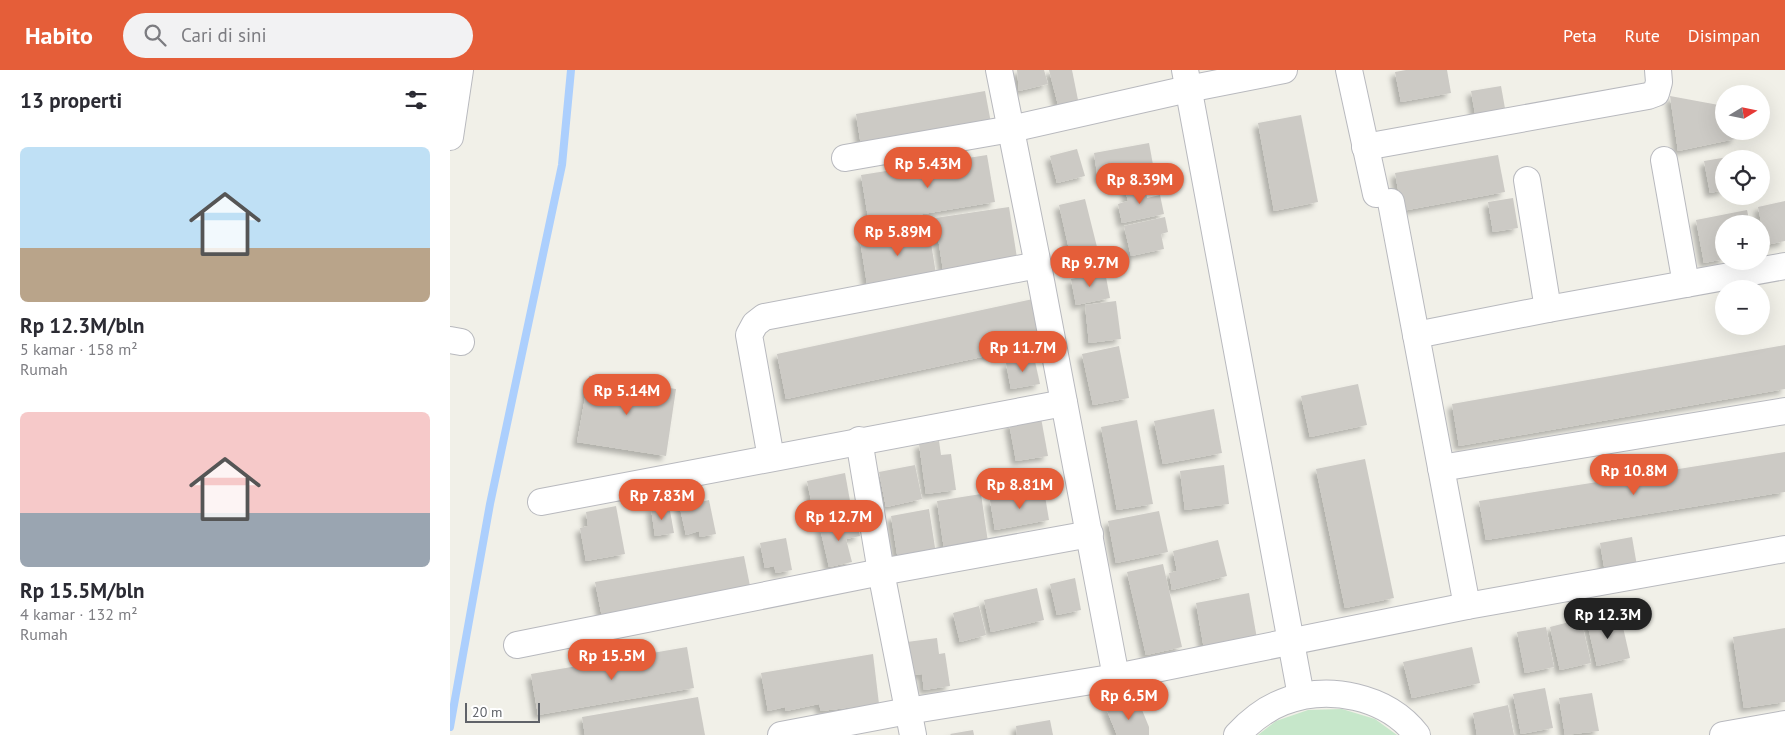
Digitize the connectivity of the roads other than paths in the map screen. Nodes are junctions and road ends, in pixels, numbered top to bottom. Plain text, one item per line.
1 (460, 70) edge
2 (999, 70) edge
3 (1284, 70) edge
4 (1349, 70) edge
5 (1658, 70) edge
6 (1186, 80) edge
7 (1011, 129) junction
8 (450, 138) edge
9 (1365, 147) junction
10 (845, 158) dead end
11 (1664, 160) dead end
12 (1527, 180) dead end
13 (1038, 265) junction
14 (1785, 266) edge
15 (1686, 284) junction
16 (1548, 309) junction
17 (1416, 335) junction
18 (1064, 403) junction
19 (1785, 411) edge
20 (860, 440) junction
21 (772, 458) junction
22 (1441, 468) junction
23 (541, 502) dead end
24 (1090, 534) junction
25 (1785, 549) edge
26 (882, 572) junction
27 (1467, 606) junction
28 (1291, 642) junction
29 (517, 645) dead end
30 (1116, 677) junction
31 (1301, 696) junction
32 (911, 723) edge
33 (1785, 724) edge
34 (781, 735) edge
35 (1237, 735) edge
36 (1417, 735) edge
37 (1723, 735) edge

1 - 8 street
2 - 7 street
3 - 6 street
4 - 9 street
5 - 9 street
6 - 7 street
6 - 28 street
7 - 10 street
7 - 13 street
9 - 17 street
11 - 15 street
12 - 16 street
13 - 18 street
13 - 21 street
14 - 15 street
15 - 16 street
16 - 17 street
17 - 22 street
18 - 20 street
18 - 24 street
19 - 22 street
20 - 21 street
20 - 26 street
21 - 23 street
22 - 27 street
24 - 26 street
24 - 30 street
25 - 27 street
26 - 29 street
26 - 32 street
27 - 28 street
28 - 30 street
28 - 31 street
30 - 32 street
31 - 35 street
31 - 36 street
32 - 34 street
33 - 37 street

